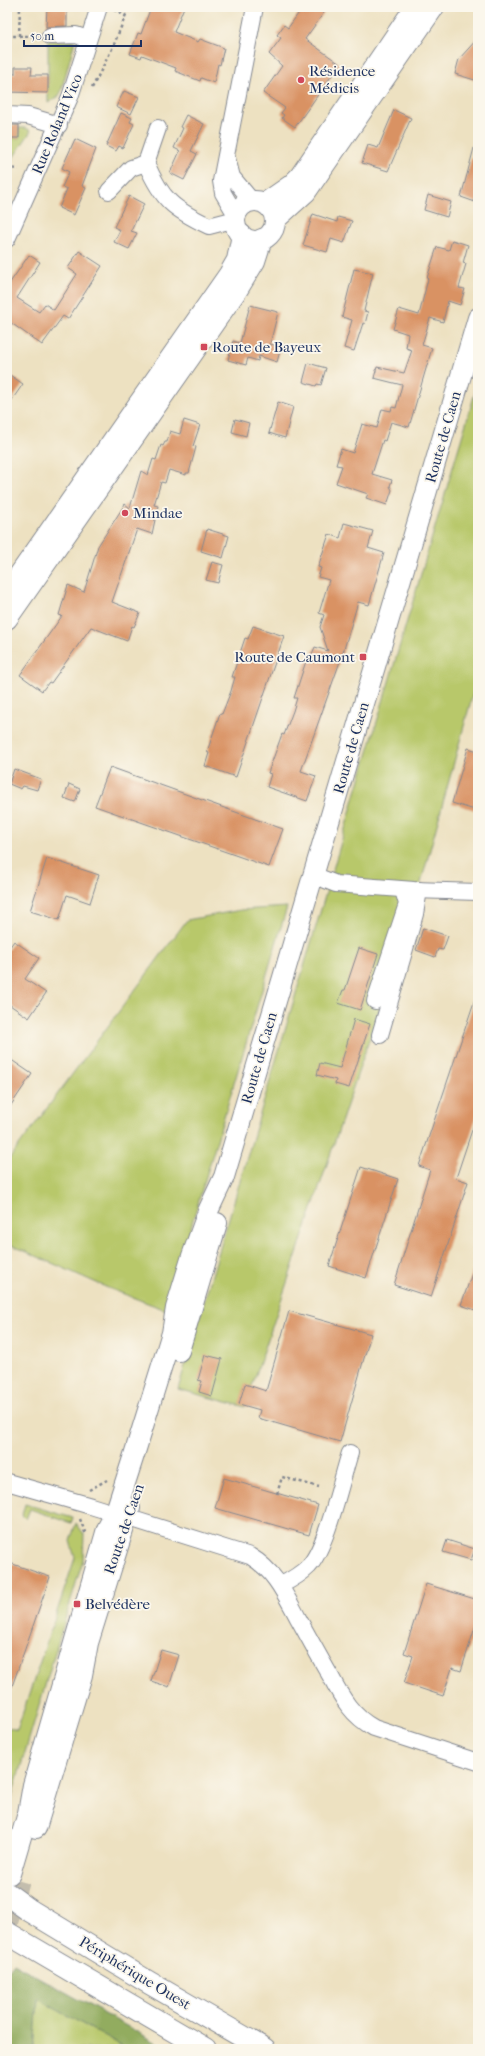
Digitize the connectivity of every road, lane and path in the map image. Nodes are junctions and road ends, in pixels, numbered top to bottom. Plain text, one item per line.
1 (20, 7) edge
2 (129, 7) edge
3 (255, 7) edge
4 (415, 7) edge
5 (434, 7) edge
6 (106, 8) edge
7 (126, 15) junction
8 (7, 36) edge
9 (19, 36) junction
10 (50, 36) joint
11 (88, 39) junction
12 (92, 88) dead end
13 (7, 115) edge
14 (59, 125) junction
15 (158, 128) dead end
16 (226, 157) junction
17 (146, 163) junction
18 (7, 168) edge
19 (19, 169) dead end
20 (109, 191) dead end
21 (259, 202) junction
22 (12, 214) edge
23 (275, 220) junction
24 (238, 223) junction
25 (7, 239) edge
26 (262, 239) junction
27 (478, 318) edge
28 (7, 592) edge
29 (7, 619) edge
30 (313, 875) junction
31 (403, 889) junction
32 (419, 890) junction
33 (478, 892) edge
34 (375, 1001) dead end
35 (380, 1035) dead end
36 (350, 1453) dead end
37 (110, 1476) dead end
38 (7, 1482) edge
39 (318, 1487) dead end
40 (87, 1494) dead end
41 (277, 1494) dead end
42 (120, 1516) junction
43 (281, 1585) junction
44 (478, 1762) edge
45 (12, 1883) edge
46 (14, 1937) edge
47 (205, 2049) edge
48 (264, 2049) edge

1 - 9 path
2 - 7 path
3 - 16 street
4 - 21 main road
5 - 23 main road
6 - 7 path
6 - 11 street, Rue Roland Vico
7 - 12 path
8 - 9 path
9 - 10 path
10 - 11 street
11 - 14 street, Rue Roland Vico
13 - 14 street
14 - 22 street, Rue Roland Vico
15 - 17 street
16 - 21 street
16 - 24 street
17 - 20 street
17 - 24 street
18 - 19 path
21 - 23 main road
21 - 24 main road
22 - 25 street, Rue Roland Vico
23 - 26 main road
24 - 26 main road
24 - 28 main road
26 - 29 main road
27 - 30 main road, Route de Caen
30 - 31 street
30 - 42 main road, Route de Caen
31 - 32 street
31 - 34 street
32 - 33 street
32 - 35 street
36 - 43 street
37 - 40 path
38 - 42 street
39 - 41 path
42 - 43 street
42 - 45 main road, Route de Caen
42 - 45 main road, Route de Caen
43 - 44 street
45 - 48 highway, Périphérique Ouest, bridge
46 - 47 highway, Périphérique Ouest

